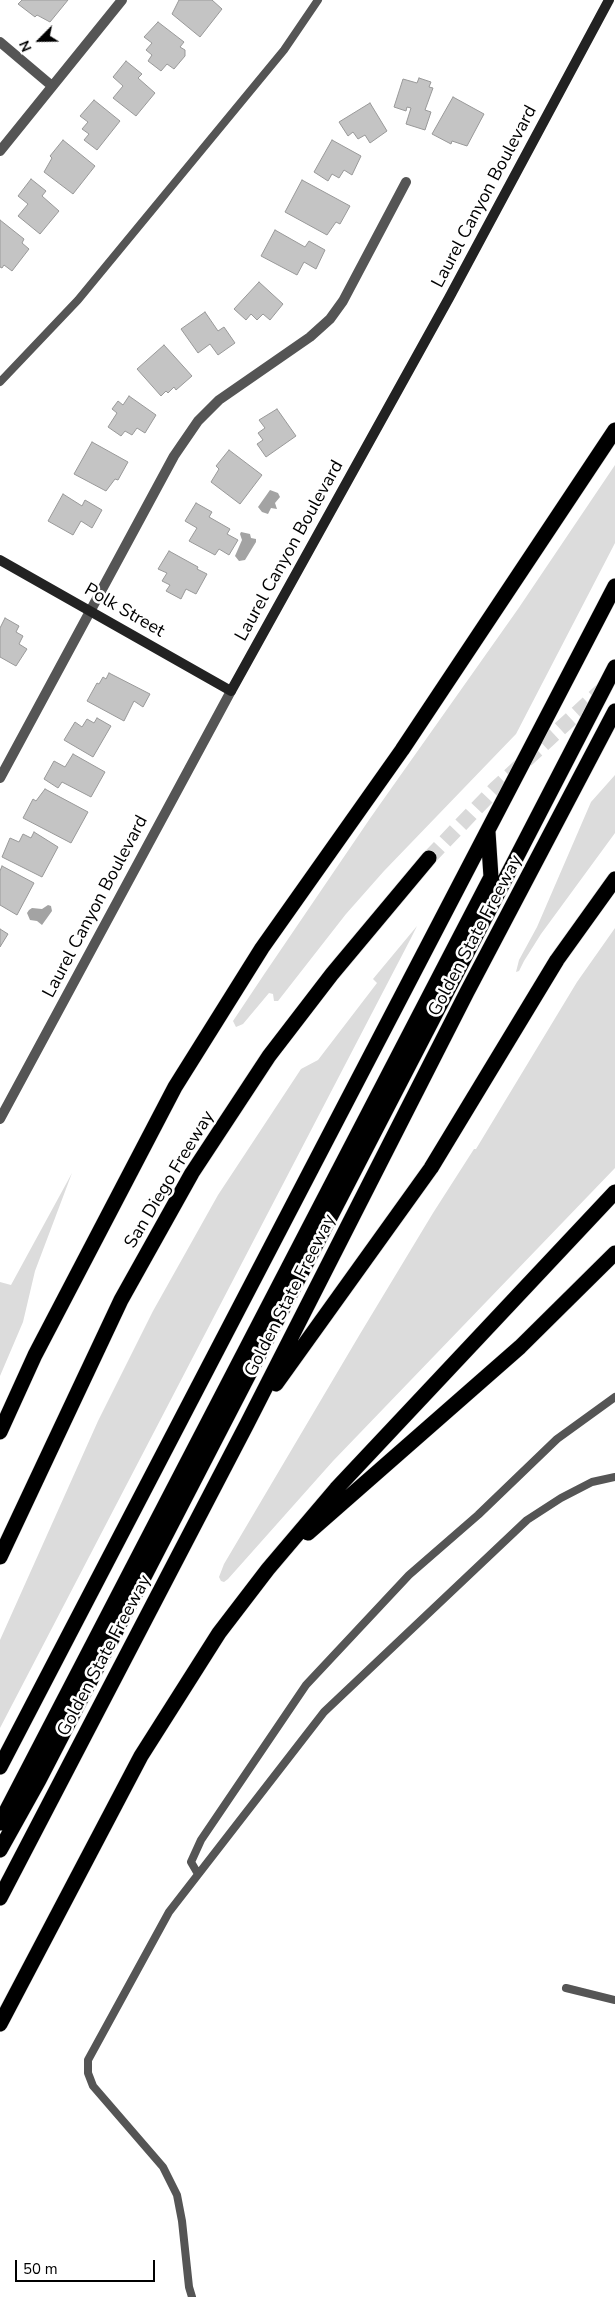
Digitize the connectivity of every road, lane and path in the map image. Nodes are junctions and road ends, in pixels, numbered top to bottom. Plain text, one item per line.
1 (122, 0) edge
2 (318, 0) edge
3 (610, 0) edge
4 (0, 42) edge
5 (52, 86) junction
6 (0, 151) edge
7 (406, 182) dead end
8 (0, 382) edge
9 (615, 430) edge
10 (0, 560) edge
11 (615, 586) edge
12 (92, 611) junction
13 (615, 668) edge
14 (231, 691) junction
15 (615, 711) edge
16 (0, 778) edge
17 (488, 832) junction
18 (429, 858) tunnel mouth
19 (615, 879) edge
20 (0, 1119) edge
21 (615, 1192) edge
22 (615, 1253) edge
23 (615, 1397) edge
24 (247, 1424) junction
25 (0, 1432) edge
26 (615, 1477) edge
27 (0, 1557) edge
28 (268, 1569) junction
29 (0, 1767) edge
30 (0, 1823) edge
31 (0, 1850) edge
32 (198, 1874) junction
33 (0, 1898) edge
34 (566, 1988) dead end
35 (615, 2000) edge
36 (0, 2024) edge
37 (192, 2297) edge

1 - 5 street
2 - 8 lane
3 - 14 street, Laurel Canyon Boulevard
4 - 5 street
5 - 6 street
7 - 12 street
9 - 25 highway
10 - 12 street, Polk Street
11 - 17 highway
12 - 14 street, Polk Street
12 - 16 street
13 - 31 highway
14 - 20 street, Laurel Canyon Boulevard
15 - 24 highway, Golden State Freeway
17 - 29 highway
17 - 30 highway
18 - 27 highway, San Diego Freeway
19 - 24 highway
21 - 28 highway
22 - 28 highway
23 - 32 lane
24 - 33 highway, Golden State Freeway
26 - 32 lane
28 - 36 highway
32 - 37 lane
34 - 35 lane

